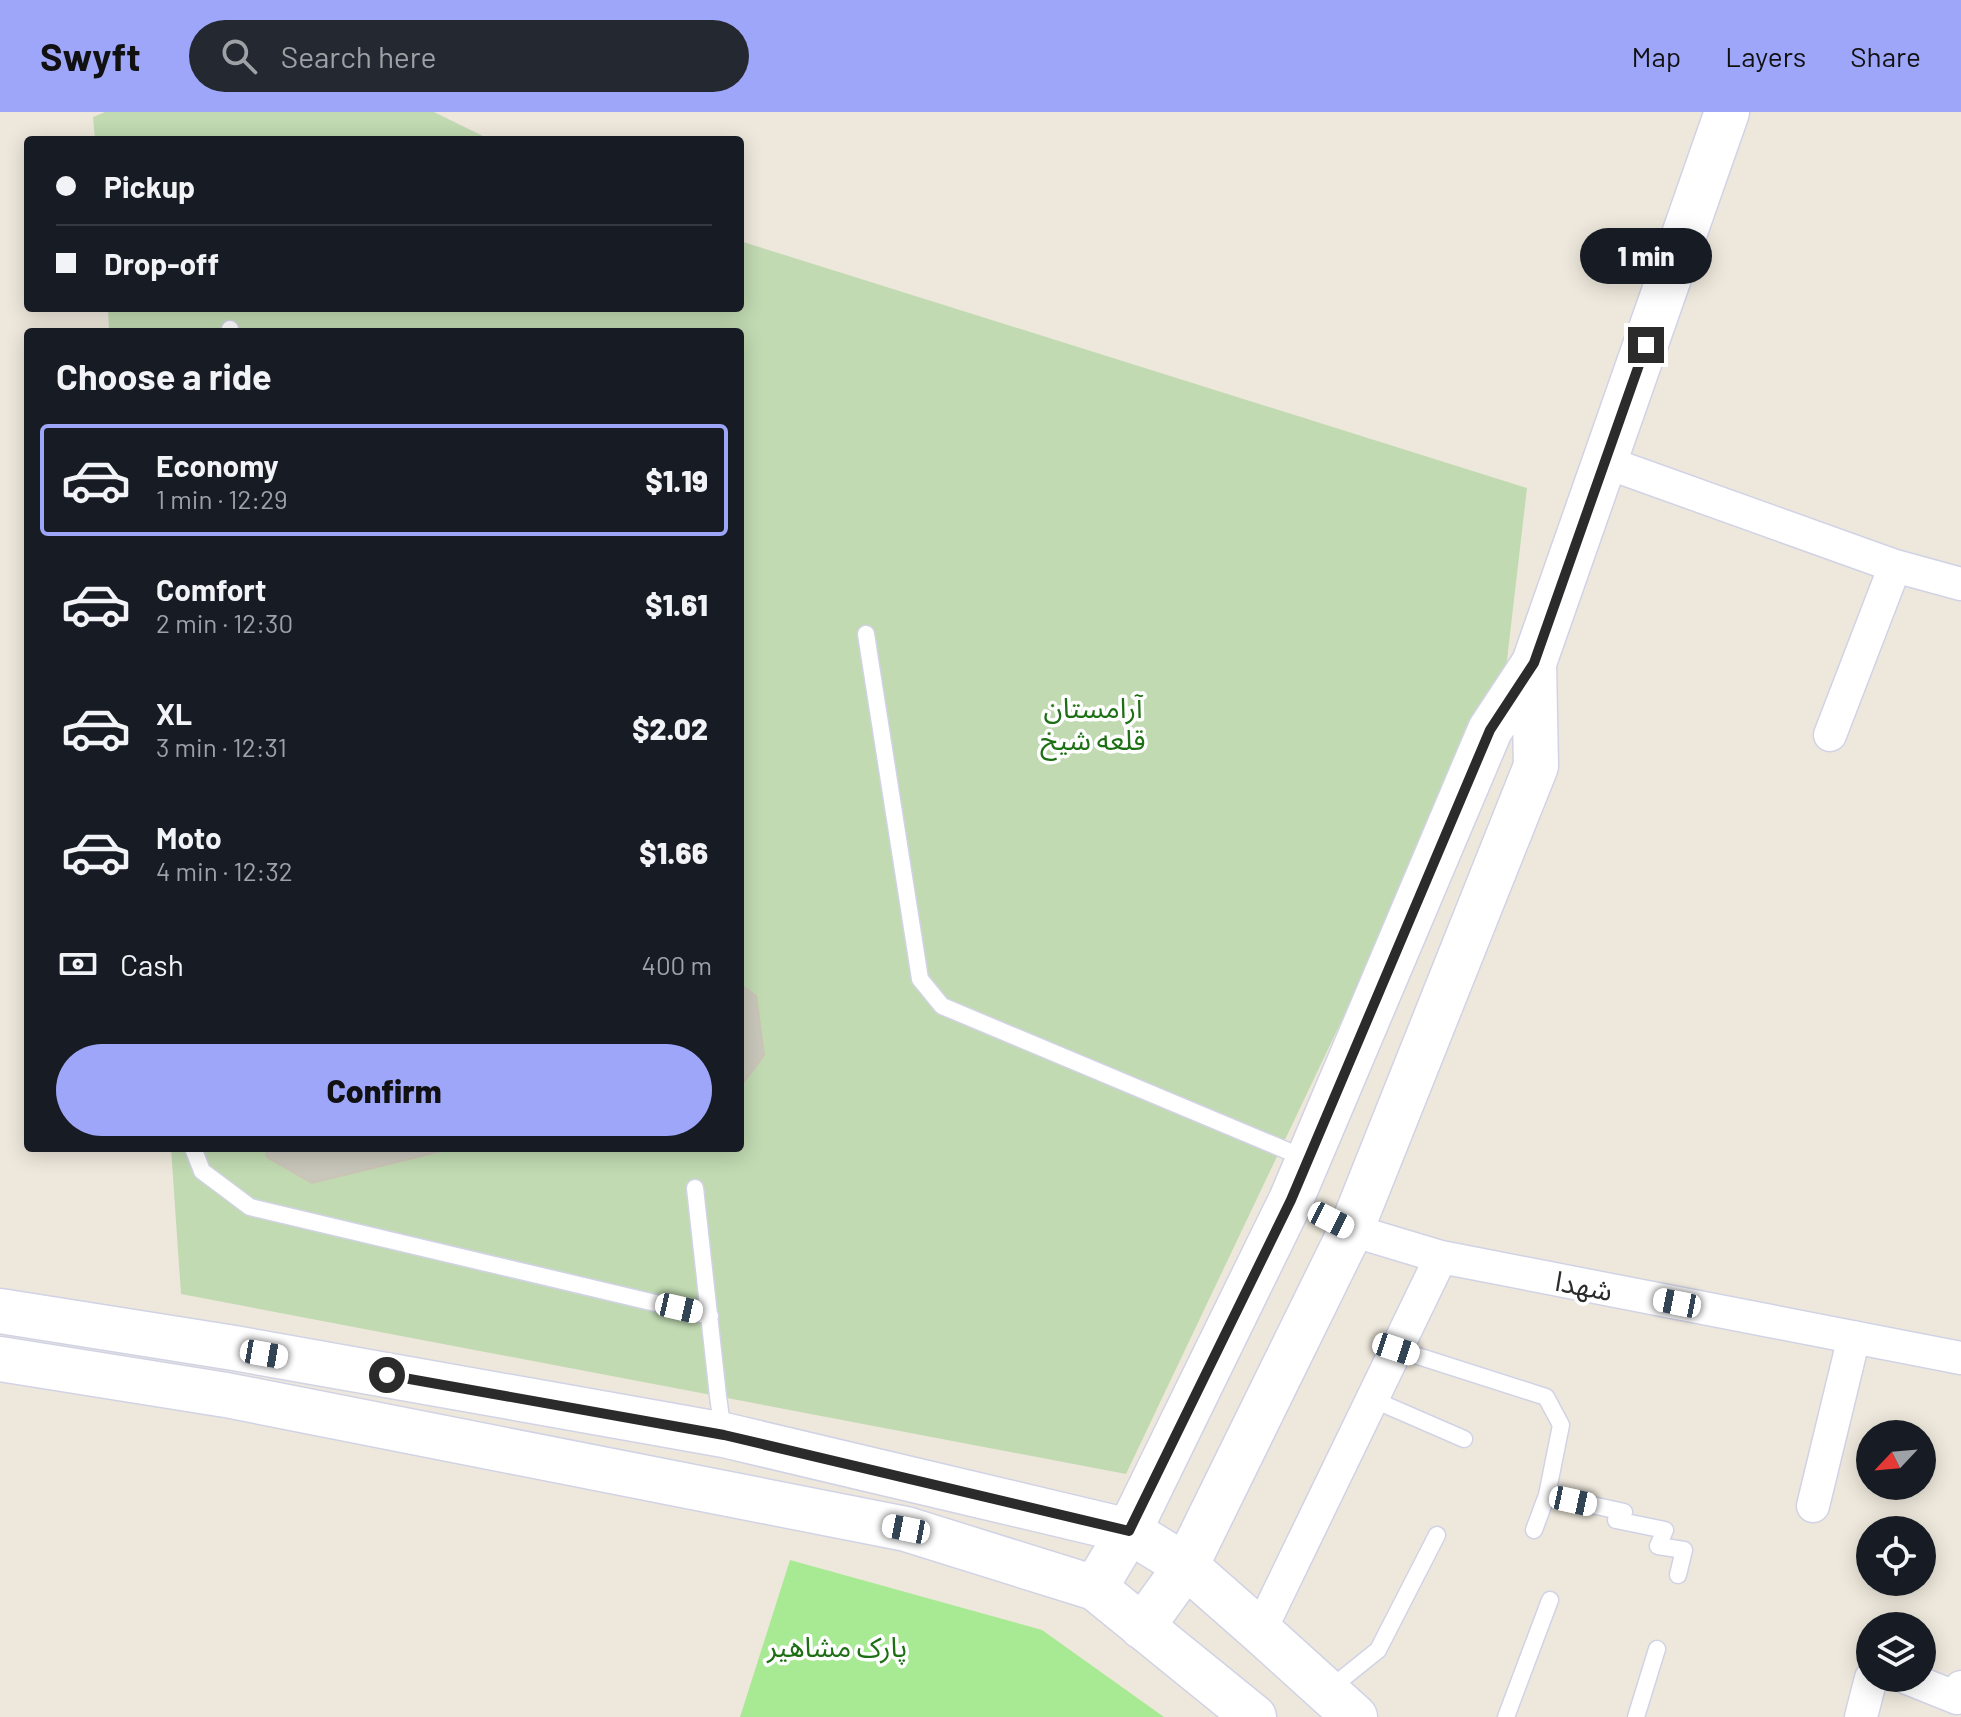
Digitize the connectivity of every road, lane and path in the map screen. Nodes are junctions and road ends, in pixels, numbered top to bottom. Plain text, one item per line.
1 (1727, 112) edge
2 (1605, 462) junction
3 (1895, 566) junction
4 (1961, 584) edge
5 (866, 634) dead end
6 (1534, 663) junction
7 (1830, 735) dead end
8 (195, 1152) edge
9 (1309, 1159) junction
10 (695, 1188) dead end
11 (1291, 1200) junction
12 (1351, 1230) junction
13 (1441, 1257) junction
14 (0, 1311) edge
15 (710, 1316) junction
16 (1854, 1337) junction
17 (234, 1348) junction
18 (1396, 1349) junction
19 (1961, 1358) edge
20 (0, 1359) edge
21 (226, 1395) junction
22 (1372, 1399) junction
23 (724, 1435) junction
24 (1464, 1439) dead end
25 (1547, 1495) junction
26 (1813, 1506) dead end
27 (1534, 1530) dead end
28 (1129, 1531) junction
29 (1437, 1535) dead end
30 (1186, 1566) junction
31 (1678, 1575) dead end
32 (1095, 1588) junction
33 (1550, 1600) dead end
34 (1142, 1627) junction
35 (1260, 1631) junction
36 (1657, 1649) dead end
37 (1961, 1687) edge
38 (1936, 1690) edge
39 (1867, 1692) edge
40 (1341, 1704) edge
41 (1254, 1717) edge
42 (1506, 1717) edge
43 (1636, 1717) edge
44 (1861, 1717) edge

1 - 2 street
2 - 3 street
2 - 6 street
3 - 4 street
3 - 7 street
5 - 9 lane
6 - 9 street
6 - 12 street
8 - 15 lane
9 - 11 street
10 - 15 lane
11 - 12 street
11 - 28 street
12 - 13 street, شهدا
12 - 30 street
13 - 16 street, شهدا
13 - 18 street
14 - 17 street
15 - 23 lane
16 - 19 street, شهدا
16 - 26 street
17 - 21 street
17 - 23 street
18 - 22 street
18 - 25 lane
20 - 21 street
21 - 32 street
22 - 24 lane
22 - 35 street
23 - 28 street
25 - 27 lane
25 - 31 lane
28 - 30 street
28 - 32 street
29 - 40 lane
30 - 34 street
30 - 35 street
32 - 34 street
33 - 42 lane
34 - 41 street
35 - 40 street
36 - 43 lane
37 - 38 street
39 - 44 street

